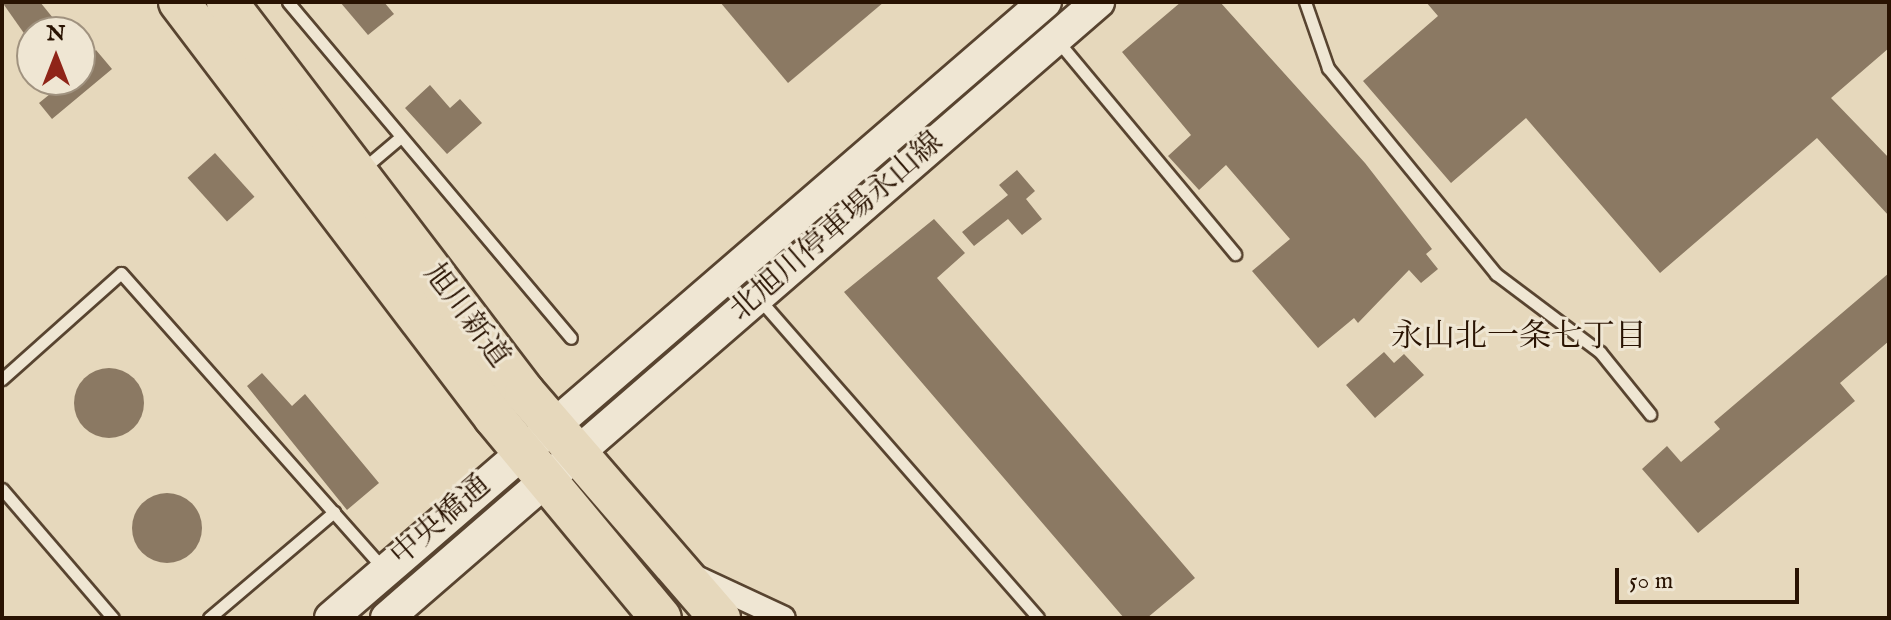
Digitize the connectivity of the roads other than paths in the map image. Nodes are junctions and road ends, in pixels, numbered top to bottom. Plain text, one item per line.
1 (179, 2) edge
2 (227, 2) edge
3 (288, 2) edge
4 (1045, 2) edge
5 (1098, 2) edge
6 (1305, 2) edge
7 (1056, 39) junction
8 (397, 140) junction
9 (892, 158) junction
10 (358, 174) junction
11 (1235, 254) dead end
12 (757, 296) junction
13 (571, 338) dead end
14 (2, 379) edge
15 (1650, 414) dead end
16 (565, 439) junction
17 (535, 465) junction
18 (2, 489) edge
19 (334, 512) junction
20 (678, 569) junction
21 (385, 570) junction
22 (651, 611) edge
23 (113, 618) edge
24 (209, 618) edge
25 (331, 618) edge
26 (387, 618) edge
27 (720, 618) edge
28 (784, 618) edge
29 (1038, 618) edge

1 - 17 highway, 旭川新道
2 - 10 highway, 旭川新道
3 - 8 lane
4 - 9 main road, 北旭川停車場永山線
5 - 7 main road, 北旭川停車場永山線
6 - 15 lane
7 - 9 main road, 北旭川停車場永山線
7 - 11 lane
8 - 10 lane
8 - 13 lane
9 - 12 main road, 北旭川停車場永山線
9 - 16 main road, 北旭川停車場永山線
10 - 16 highway, 旭川新道
12 - 16 main road, 北旭川停車場永山線
12 - 29 lane
14 - 19 lane
16 - 17 main road, 中央橋通
16 - 20 highway, 旭川新道
17 - 21 main road, 中央橋通
17 - 22 highway, 旭川新道
17 - 26 main road, 中央橋通
18 - 23 lane
19 - 21 lane
19 - 24 lane
20 - 27 highway, 旭川新道
20 - 28 street
21 - 25 main road, 中央橋通

